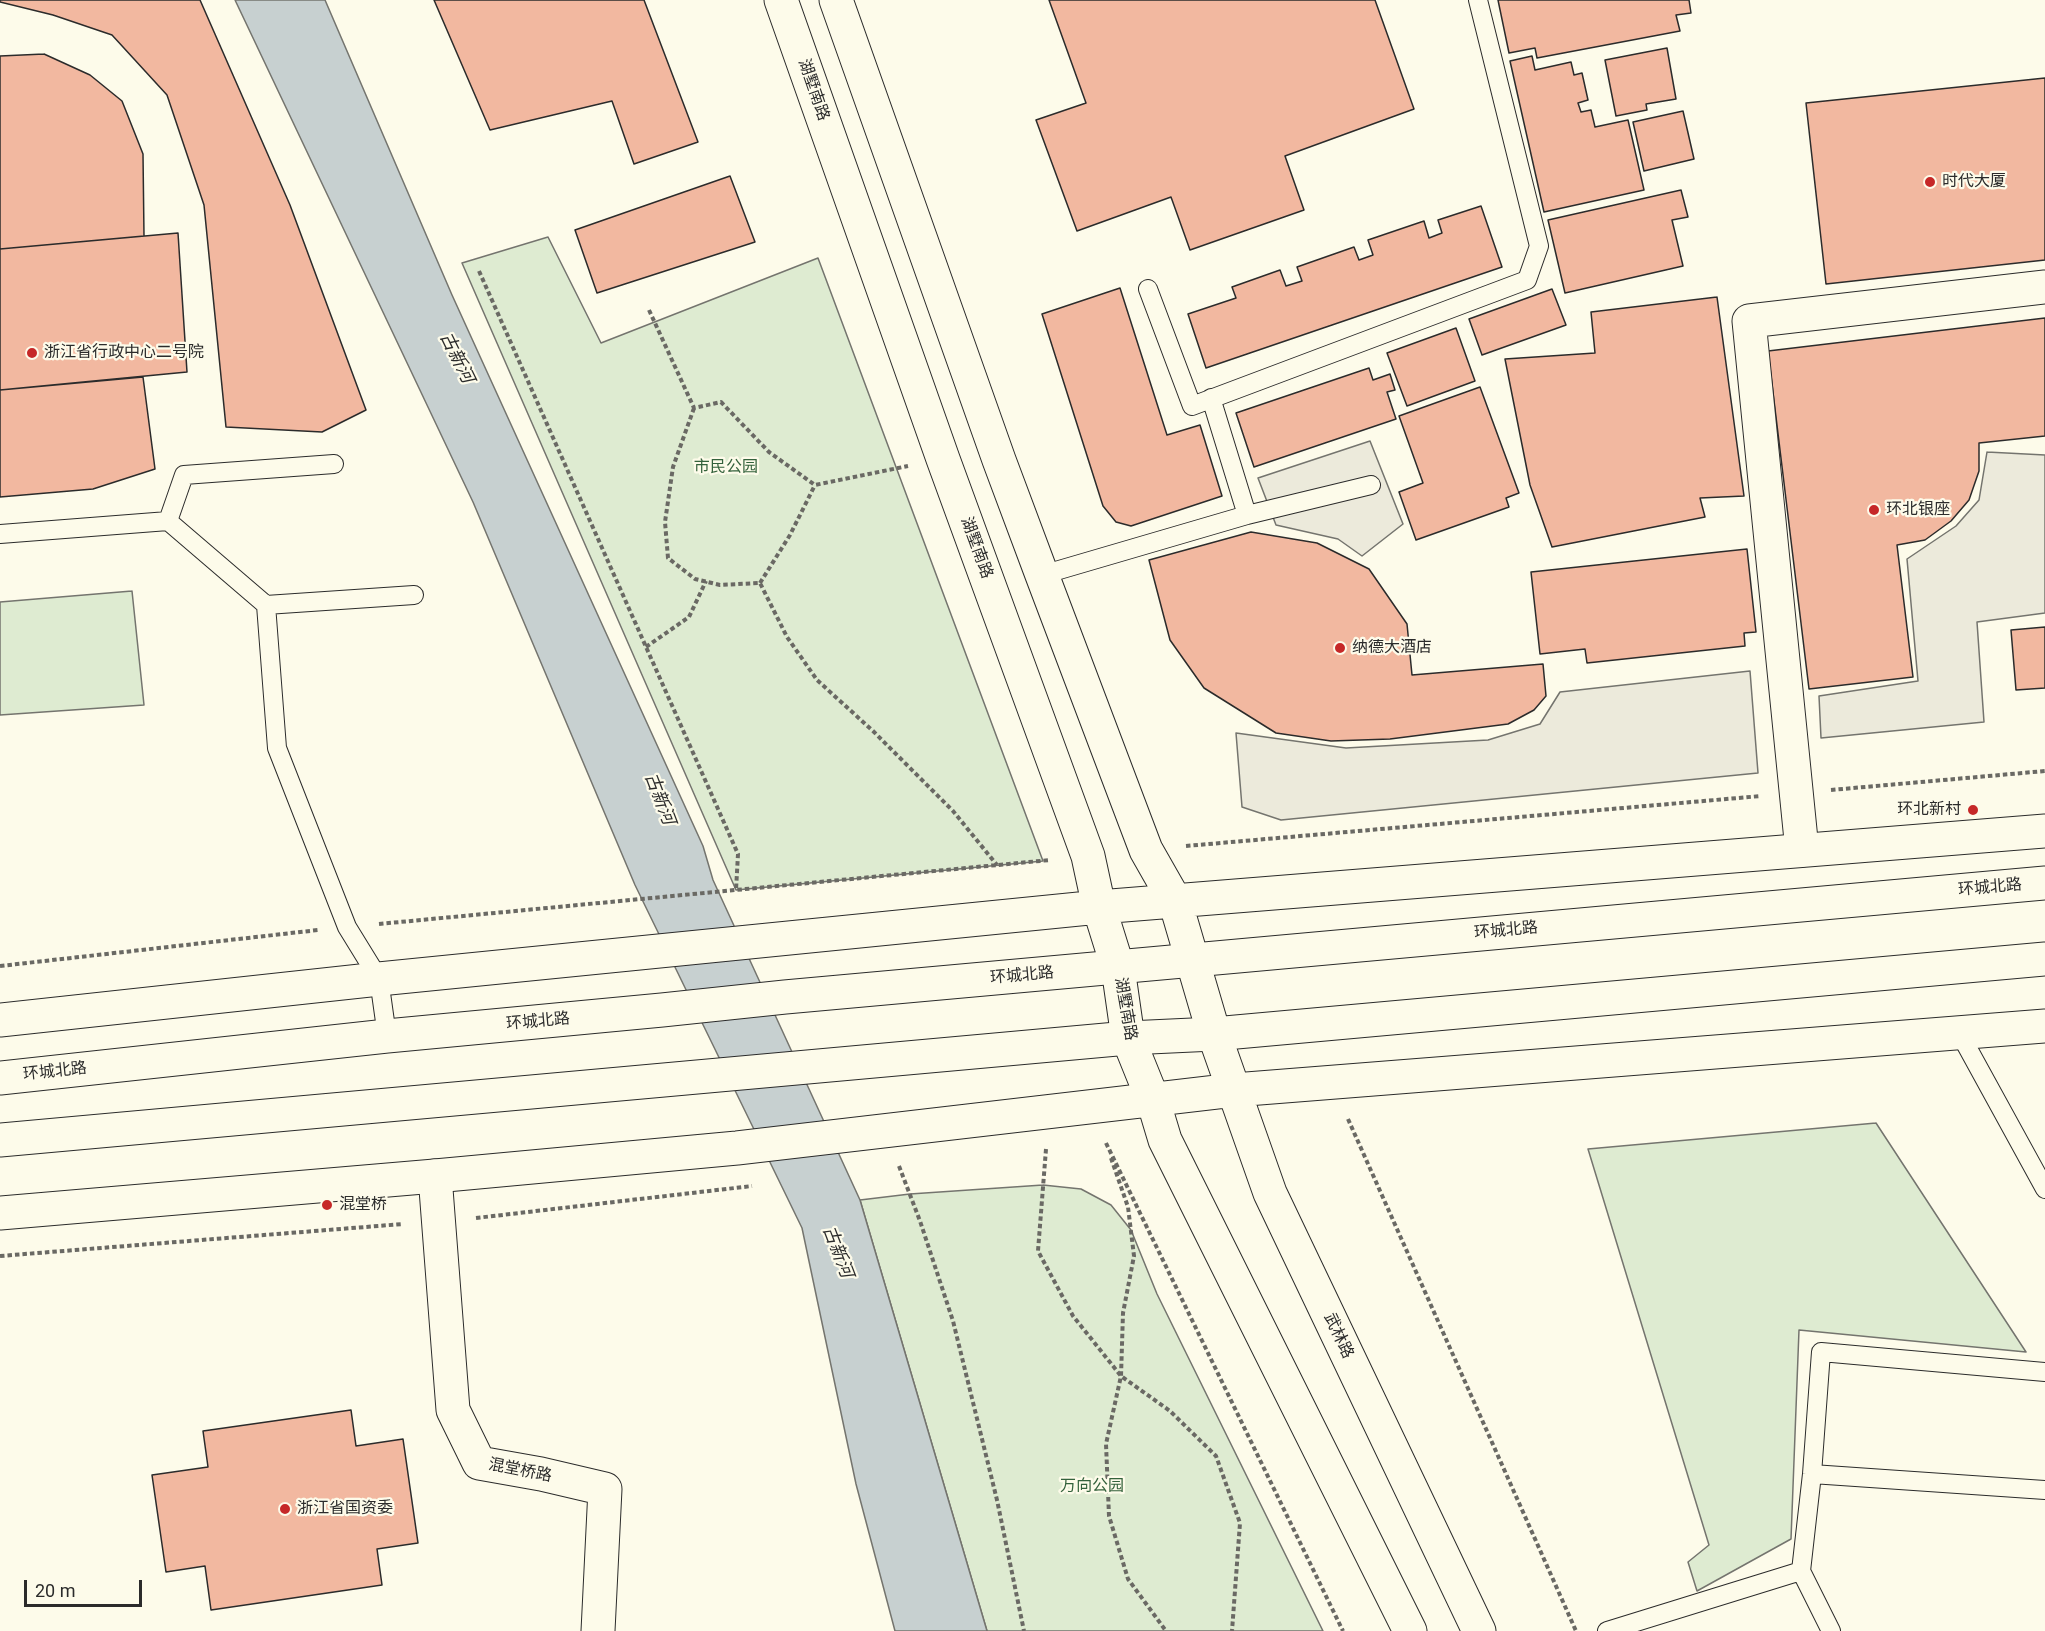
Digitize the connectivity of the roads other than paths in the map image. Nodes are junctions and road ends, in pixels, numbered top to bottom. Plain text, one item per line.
1 (781, 0) edge
2 (836, 0) edge
3 (1478, 0) edge
4 (2045, 287) edge
5 (1148, 289) dead end
6 (1211, 398) junction
7 (334, 464) dead end
8 (1371, 485) dead end
9 (1247, 515) junction
10 (168, 520) junction
11 (0, 534) edge
12 (1042, 575) junction
13 (414, 595) dead end
14 (266, 605) junction
15 (2045, 831) edge
16 (1802, 850) junction
17 (2045, 883) edge
18 (1175, 901) junction
19 (1099, 907) junction
20 (1192, 959) junction
21 (2045, 959) edge
22 (1118, 968) junction
23 (379, 979) junction
24 (0, 1020) edge
25 (2045, 1026) edge
26 (1214, 1034) junction
27 (1960, 1034) junction
28 (387, 1036) junction
29 (1128, 1038) junction
30 (0, 1078) edge
31 (1234, 1090) junction
32 (1153, 1100) junction
33 (0, 1140) edge
34 (435, 1176) junction
35 (2043, 1183) edge
36 (0, 1213) edge
37 (2045, 1372) edge
38 (1812, 1474) junction
39 (2045, 1490) edge
40 (1801, 1571) junction
41 (598, 1631) edge
42 (1410, 1631) edge
43 (1479, 1631) edge
44 (1607, 1631) edge
45 (1831, 1631) edge

1 - 19 main road, 湖墅南路
2 - 12 main road
3 - 6 lane
4 - 16 main road
5 - 6 lane
6 - 9 lane
7 - 10 lane
8 - 9 lane
9 - 12 lane
10 - 11 lane
10 - 14 lane
12 - 18 main road
13 - 14 lane
14 - 23 lane
15 - 16 main road
16 - 18 main road
17 - 20 main road, 环城北路
18 - 19 main road
18 - 20 main road
19 - 22 main road, 湖墅南路
19 - 23 main road
20 - 22 main road, 环城北路
20 - 26 main road
21 - 26 main road
22 - 28 main road, 环城北路
22 - 29 main road, 湖墅南路
23 - 24 main road
23 - 28 lane
25 - 27 main road
26 - 29 main road
26 - 31 main road, 武林路
27 - 31 main road
27 - 35 lane
28 - 30 main road, 环城北路
29 - 32 main road, 湖墅南路
29 - 33 main road
31 - 32 main road
31 - 43 main road, 武林路
32 - 34 main road
32 - 42 main road
34 - 36 main road
34 - 41 main road, 混堂桥路
37 - 38 lane
38 - 39 lane
38 - 40 lane
40 - 44 lane
40 - 45 lane

